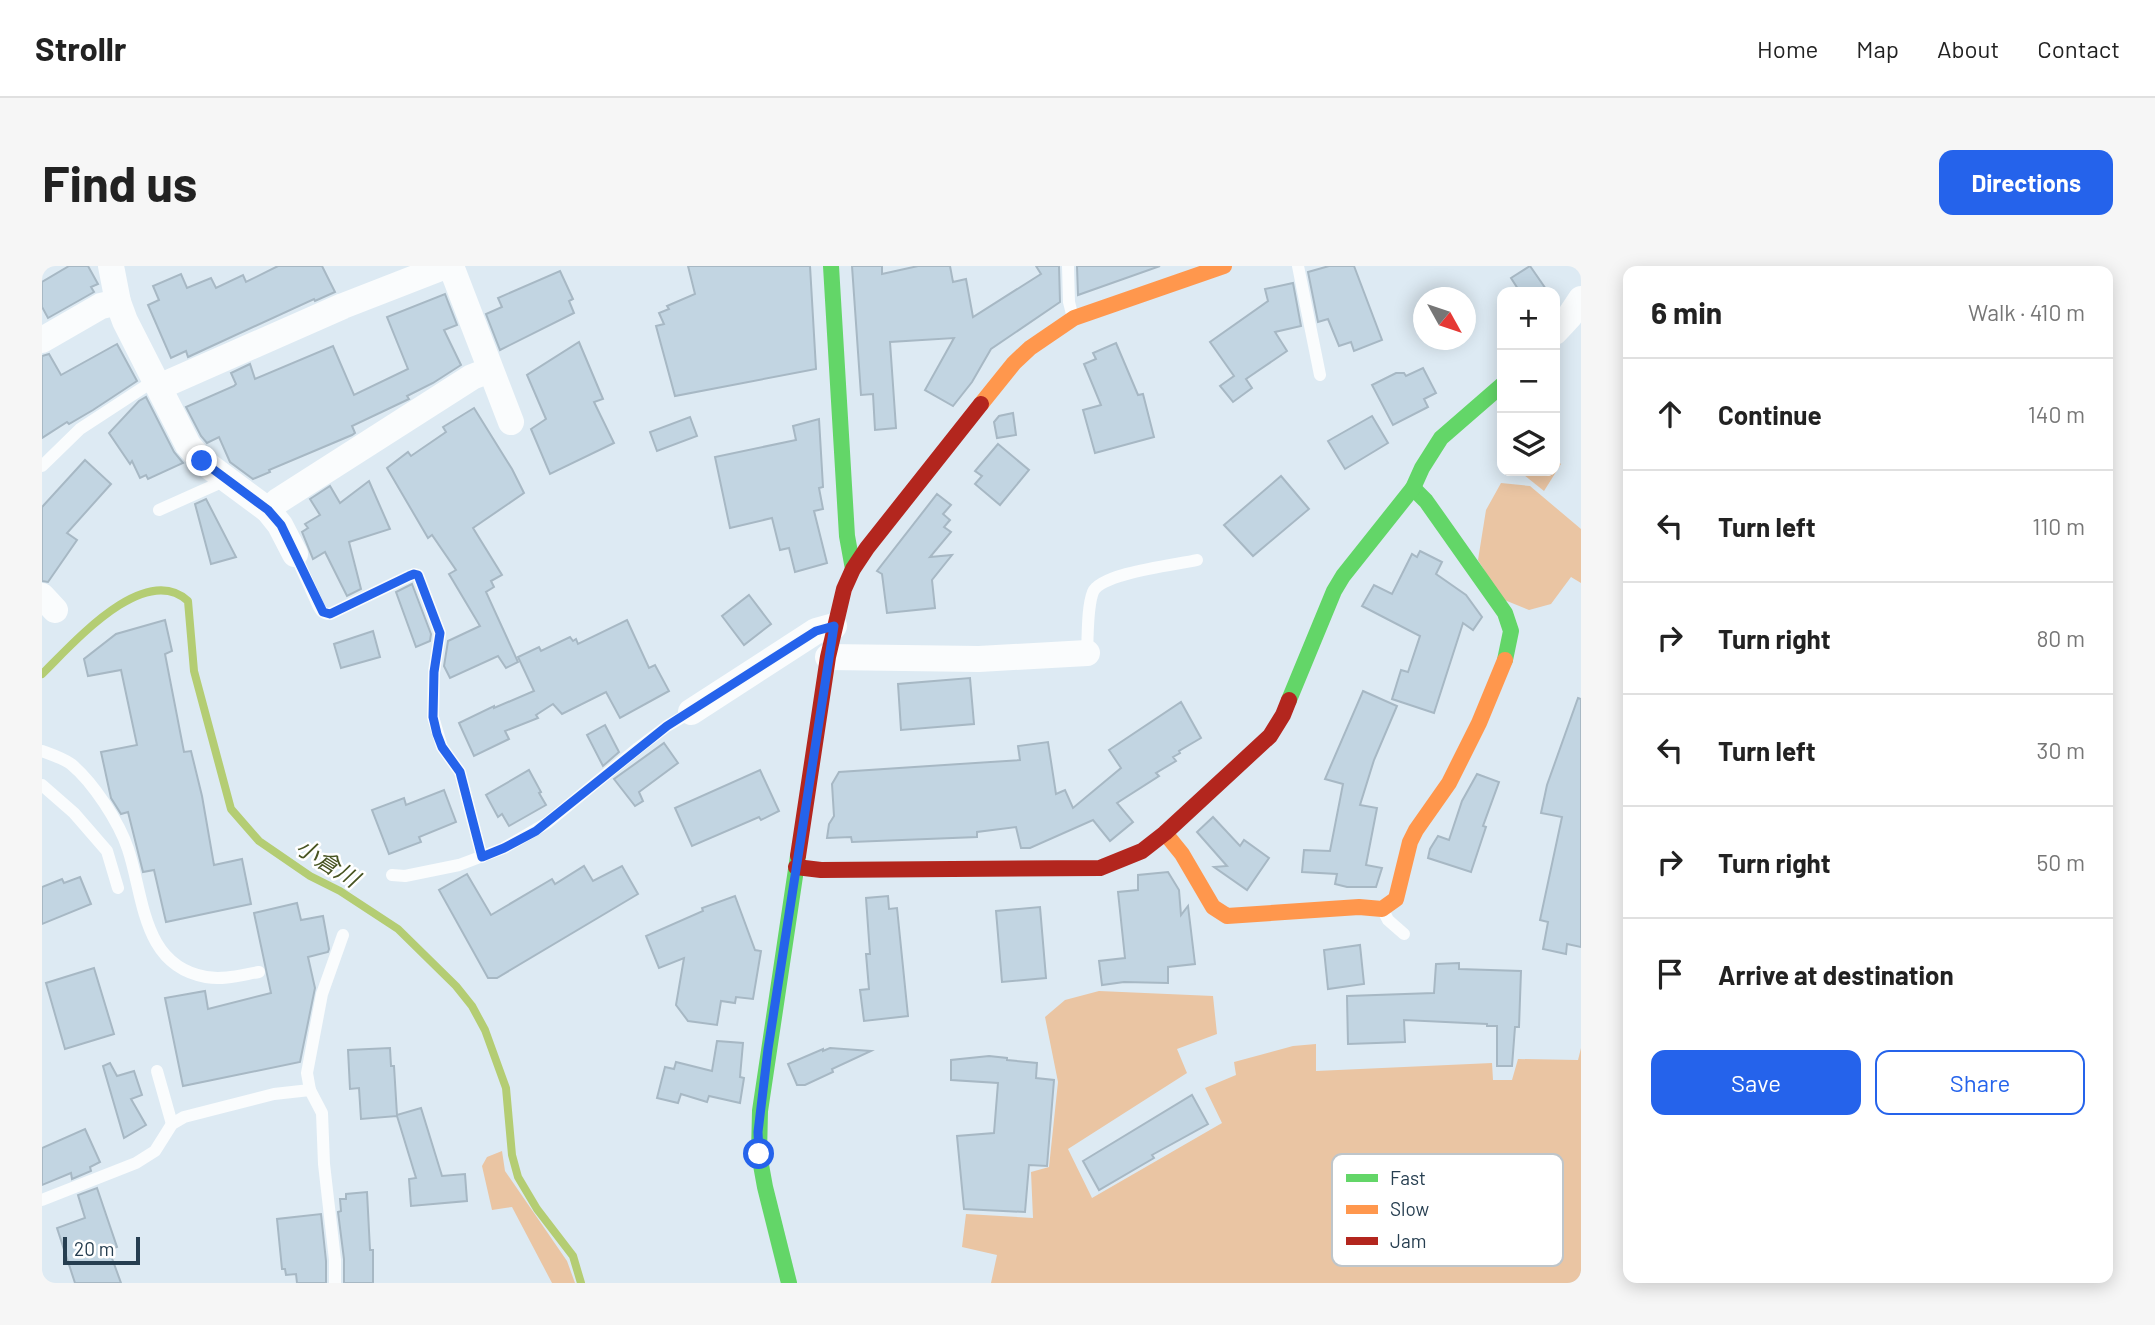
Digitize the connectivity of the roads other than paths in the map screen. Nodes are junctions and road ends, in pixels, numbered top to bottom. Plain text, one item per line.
1 (111, 266) edge
2 (449, 266) edge
3 (831, 266) edge
4 (1068, 266) edge
5 (1224, 266) edge
6 (1298, 266) edge
7 (1581, 299) edge
8 (118, 302) junction
9 (1074, 318) junction
10 (1560, 327) edge
11 (42, 340) edge
12 (490, 370) junction
13 (1320, 375) dead end
14 (157, 383) junction
15 (1497, 389) edge
16 (512, 422) dead end
17 (42, 466) edge
18 (222, 475) junction
19 (1413, 488) junction
20 (159, 510) dead end
21 (268, 510) junction
22 (295, 554) joint
23 (1196, 560) dead end
24 (853, 569) junction
25 (834, 626) junction
26 (1087, 653) joint
27 (828, 657) junction
28 (691, 712) joint
29 (42, 751) edge
30 (42, 785) edge
31 (1165, 834) junction
32 (482, 857) junction
33 (796, 867) junction
34 (392, 875) dead end
35 (118, 888) dead end
36 (1382, 909) junction
37 (1405, 934) dead end
38 (343, 935) dead end
39 (259, 972) dead end
40 (157, 1071) dead end
41 (310, 1090) junction
42 (172, 1124) junction
43 (42, 1200) edge
44 (335, 1283) edge
45 (789, 1283) edge

1 - 8 street
2 - 12 street
2 - 14 street
3 - 24 street
4 - 9 lane
5 - 9 street
6 - 13 lane
7 - 10 street
8 - 11 street
8 - 14 street
9 - 24 street
12 - 16 street
12 - 21 street
14 - 17 lane
14 - 18 street
15 - 19 street
18 - 20 lane
18 - 21 street
19 - 31 street
19 - 36 street
21 - 22 street
22 - 32 lane
23 - 26 lane
24 - 25 street
25 - 27 street
25 - 28 street
26 - 27 street
27 - 33 street
28 - 32 lane
29 - 39 lane
30 - 35 lane
31 - 33 street
31 - 36 street
32 - 34 lane
33 - 45 street
36 - 37 lane
38 - 41 lane
40 - 42 lane
41 - 42 lane
41 - 44 lane
42 - 43 lane

